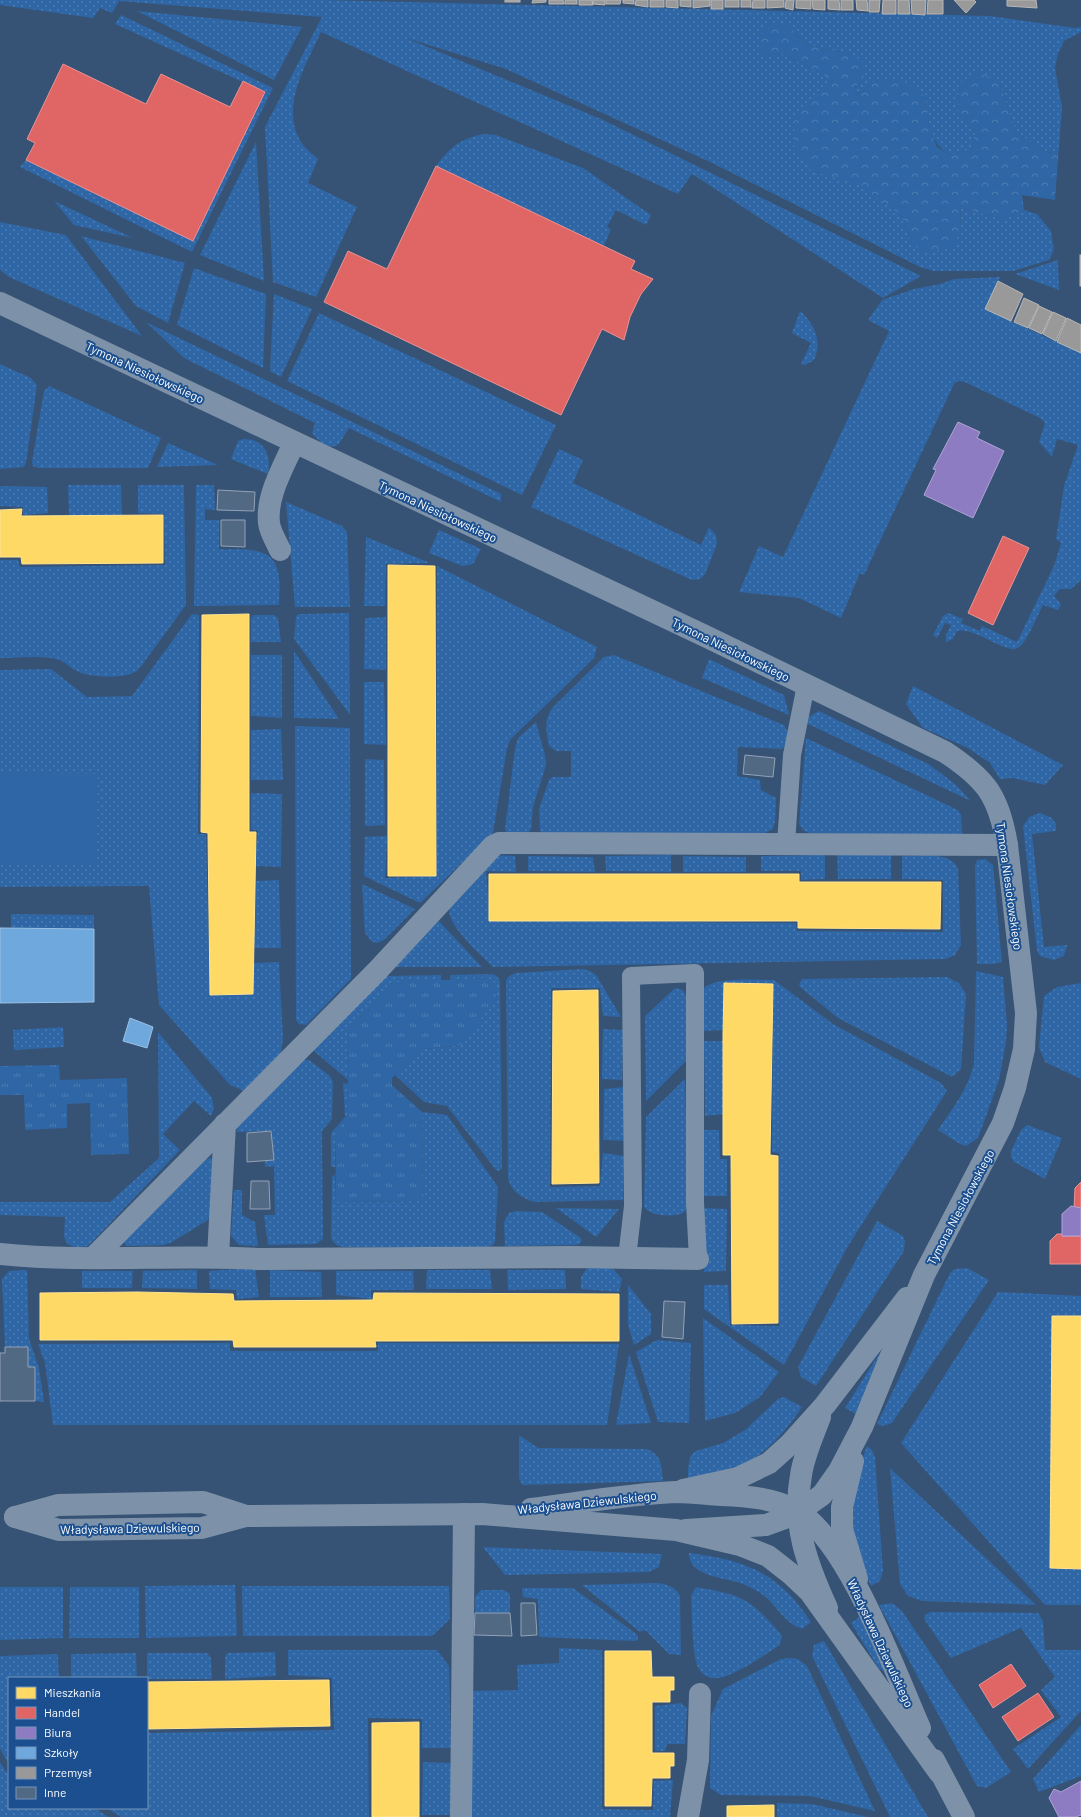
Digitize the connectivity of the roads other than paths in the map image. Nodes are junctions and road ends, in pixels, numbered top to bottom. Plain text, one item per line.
1 (0, 303) edge
2 (294, 443) junction
3 (280, 550) dead end
4 (806, 685) junction
5 (786, 844) junction
6 (1007, 844) junction
7 (225, 1124) junction
8 (0, 1254) edge
9 (218, 1257) junction
10 (93, 1258) junction
11 (627, 1258) junction
12 (698, 1259) joint
13 (924, 1275) junction
14 (825, 1405) junction
15 (862, 1427) junction
16 (676, 1492) junction
17 (798, 1512) junction
18 (473, 1514) junction
19 (8, 1517) edge
20 (676, 1530) junction
21 (865, 1603) junction
22 (833, 1622) junction
23 (700, 1694) dead end
24 (939, 1772) junction
25 (461, 1817) edge
26 (688, 1817) edge
27 (964, 1817) edge

1 - 2 street, Tymona Niesiołowskiego
2 - 3 street
2 - 4 street, Tymona Niesiołowskiego
4 - 5 lane
4 - 6 street, Tymona Niesiołowskiego
5 - 6 street
5 - 7 street
6 - 13 street, Tymona Niesiołowskiego
7 - 9 street
7 - 10 street
8 - 10 street
9 - 10 street
9 - 11 street
11 - 12 street
11 - 12 lane
13 - 14 street, Tymona Niesiołowskiego
13 - 15 street, Tymona Niesiołowskiego
14 - 16 street, Tymona Niesiołowskiego
14 - 17 street, Tymona Niesiołowskiego
15 - 17 street, Tymona Niesiołowskiego
15 - 21 street, Tymona Niesiołowskiego
16 - 17 street, Władysława Dziewulskiego
16 - 18 street, Władysława Dziewulskiego
17 - 20 street, Tymona Niesiołowskiego
17 - 21 street, Władysława Dziewulskiego
17 - 22 street, Tymona Niesiołowskiego
18 - 19 street, Władysława Dziewulskiego
18 - 20 street, Władysława Dziewulskiego
18 - 25 street
20 - 22 street, Władysława Dziewulskiego
21 - 24 street, Władysława Dziewulskiego
22 - 24 street, Władysława Dziewulskiego
23 - 26 street
24 - 27 street, Władysława Dziewulskiego

